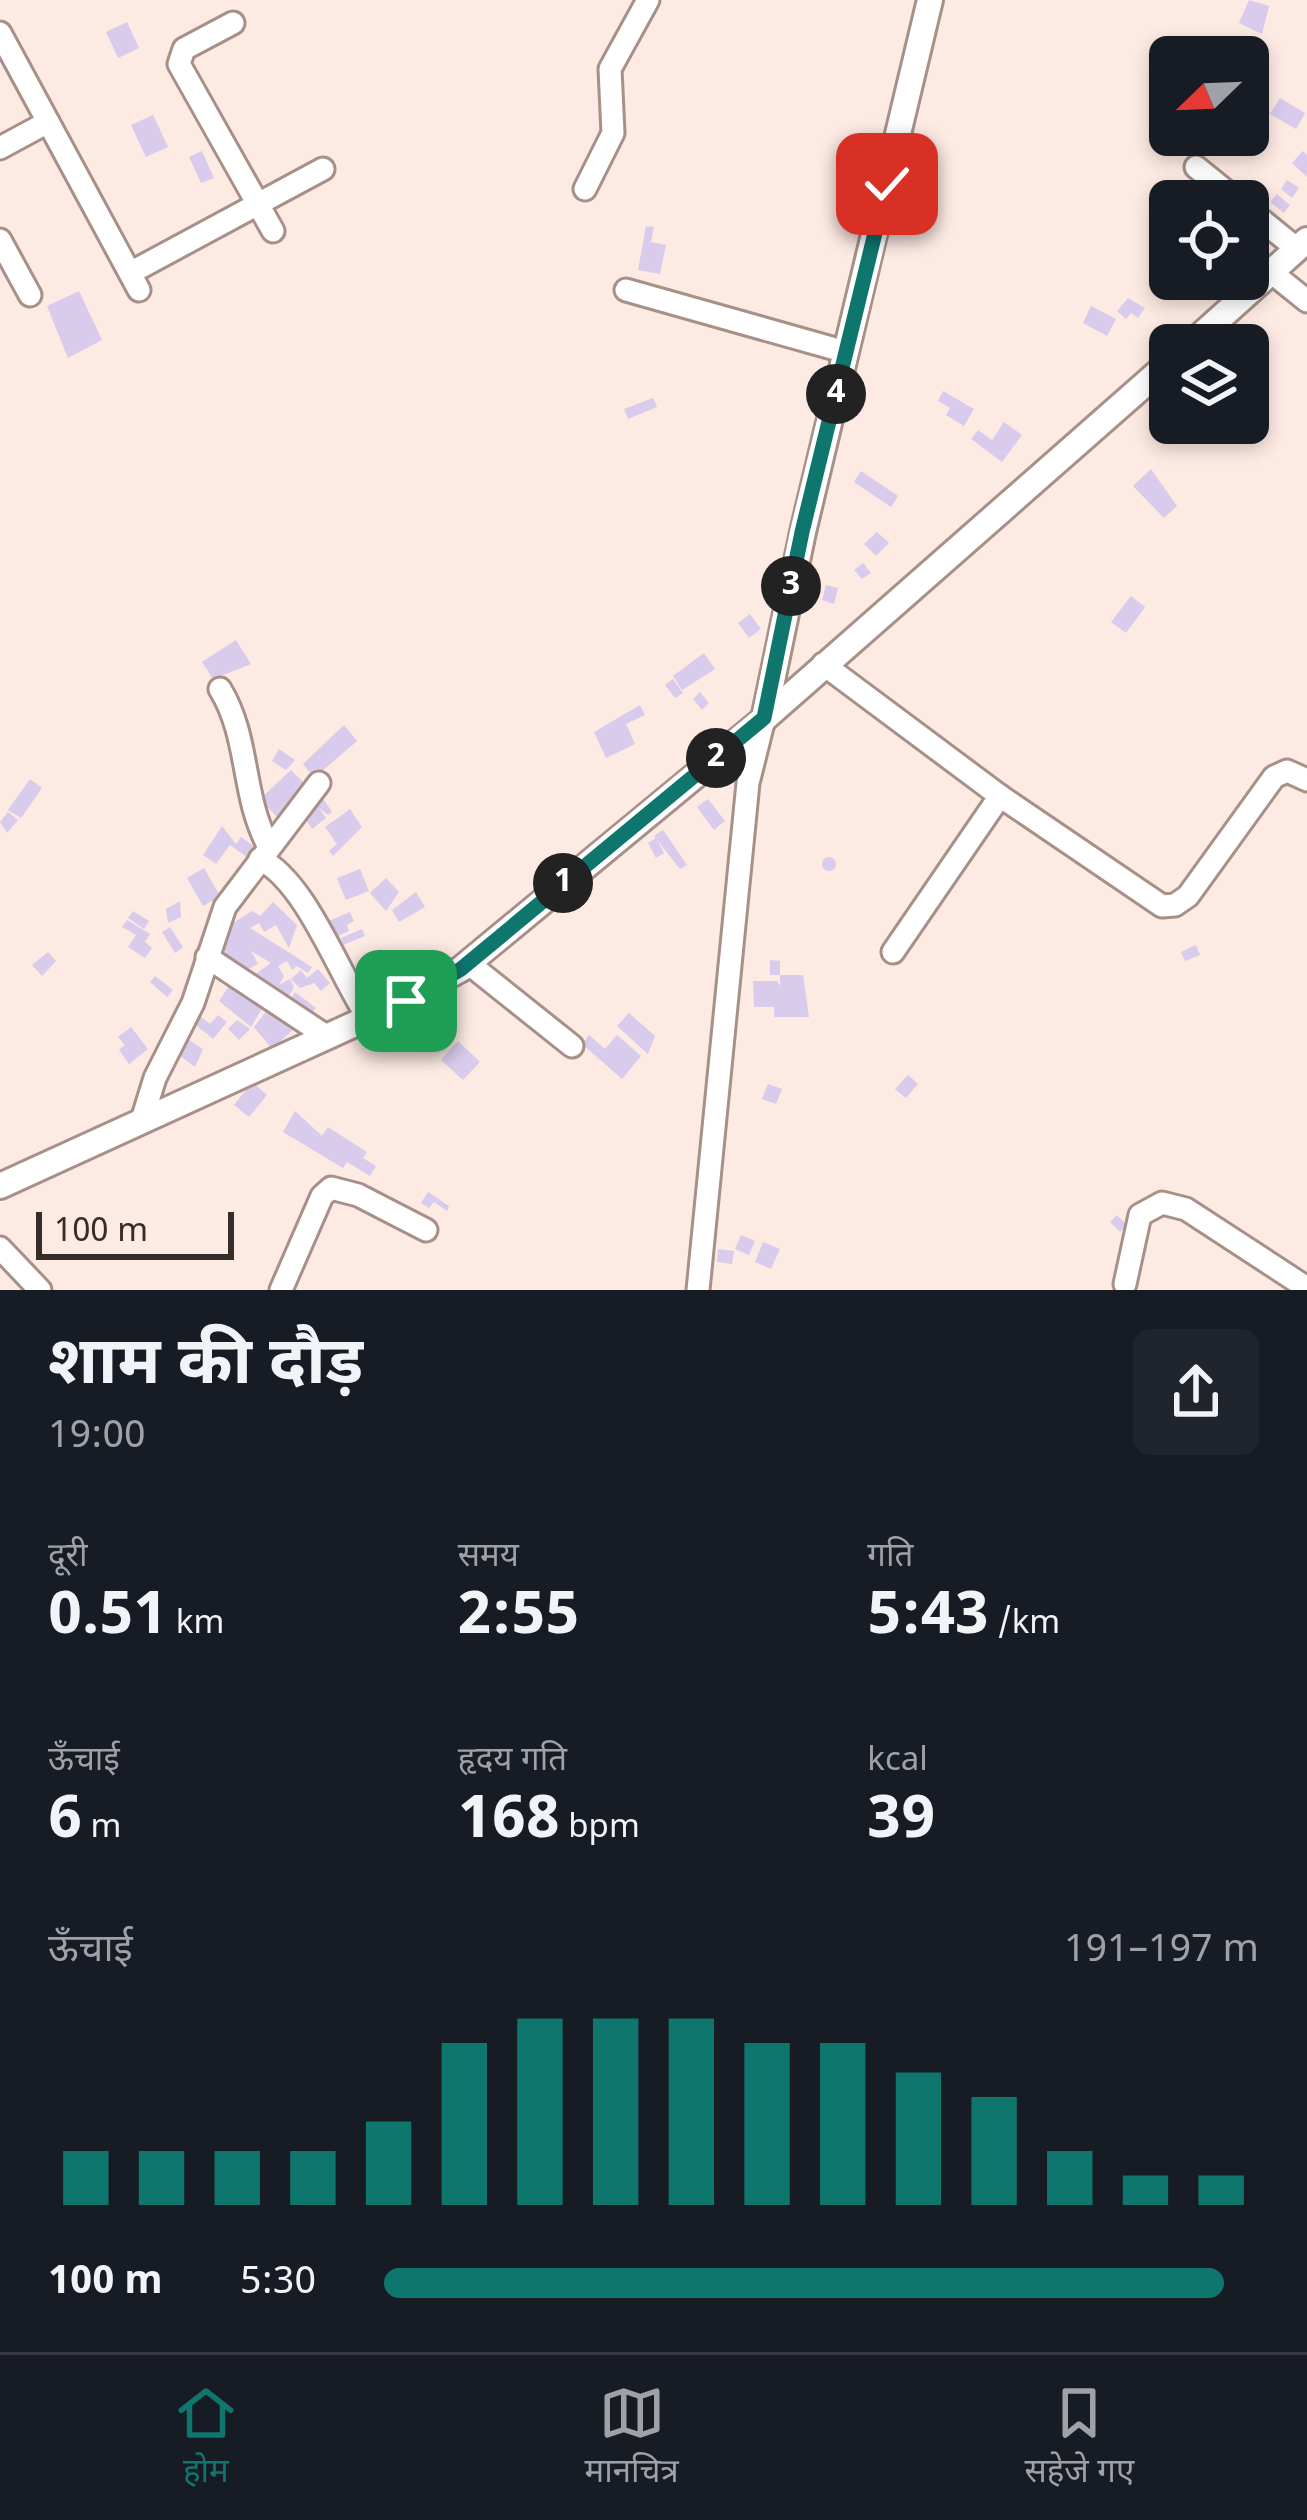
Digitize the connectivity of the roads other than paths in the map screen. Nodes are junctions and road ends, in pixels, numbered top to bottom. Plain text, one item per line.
1 (648, 0) edge
2 (930, 0) edge
3 (233, 23) dead end
4 (2, 43) edge
5 (48, 122) junction
6 (0, 148) edge
7 (1196, 167) dead end
8 (323, 170) dead end
9 (1212, 180) edge
10 (585, 189) dead end
11 (258, 204) junction
12 (1269, 223) edge
13 (273, 231) dead end
14 (0, 240) edge
15 (1302, 244) edge
16 (1272, 273) junction
17 (626, 290) dead end
18 (30, 295) dead end
19 (1307, 302) edge
20 (1214, 324) edge
21 (846, 352) junction
22 (1149, 380) edge
23 (823, 664) junction
24 (220, 688) dead end
25 (764, 718) junction
26 (1307, 780) edge
27 (319, 783) dead end
28 (1000, 796) junction
29 (264, 852) junction
30 (893, 952) dead end
31 (207, 957) junction
32 (468, 963) junction
33 (368, 1018) junction
34 (326, 1036) junction
35 (572, 1046) dead end
36 (142, 1120) junction
37 (6, 1175) edge
38 (426, 1230) dead end
39 (0, 1248) edge
40 (1125, 1284) dead end
41 (1307, 1288) edge
42 (40, 1290) edge
43 (280, 1290) edge
44 (698, 1290) edge

1 - 10 street
2 - 21 main road
3 - 11 street
4 - 5 street
5 - 6 street
5 - 11 street
7 - 9 street
8 - 11 street
11 - 13 street
12 - 15 street
14 - 18 street
15 - 16 main road
16 - 19 street
16 - 20 main road
17 - 21 street
21 - 25 main road
22 - 23 main road
23 - 25 main road
23 - 28 street
24 - 29 street
25 - 32 main road
25 - 44 street
26 - 28 street
27 - 29 street
28 - 30 street
29 - 31 street
29 - 33 street
31 - 34 street
31 - 36 street
32 - 33 main road
32 - 35 street
33 - 34 main road
34 - 36 main road
36 - 37 main road
38 - 43 street
39 - 42 street
40 - 41 street

